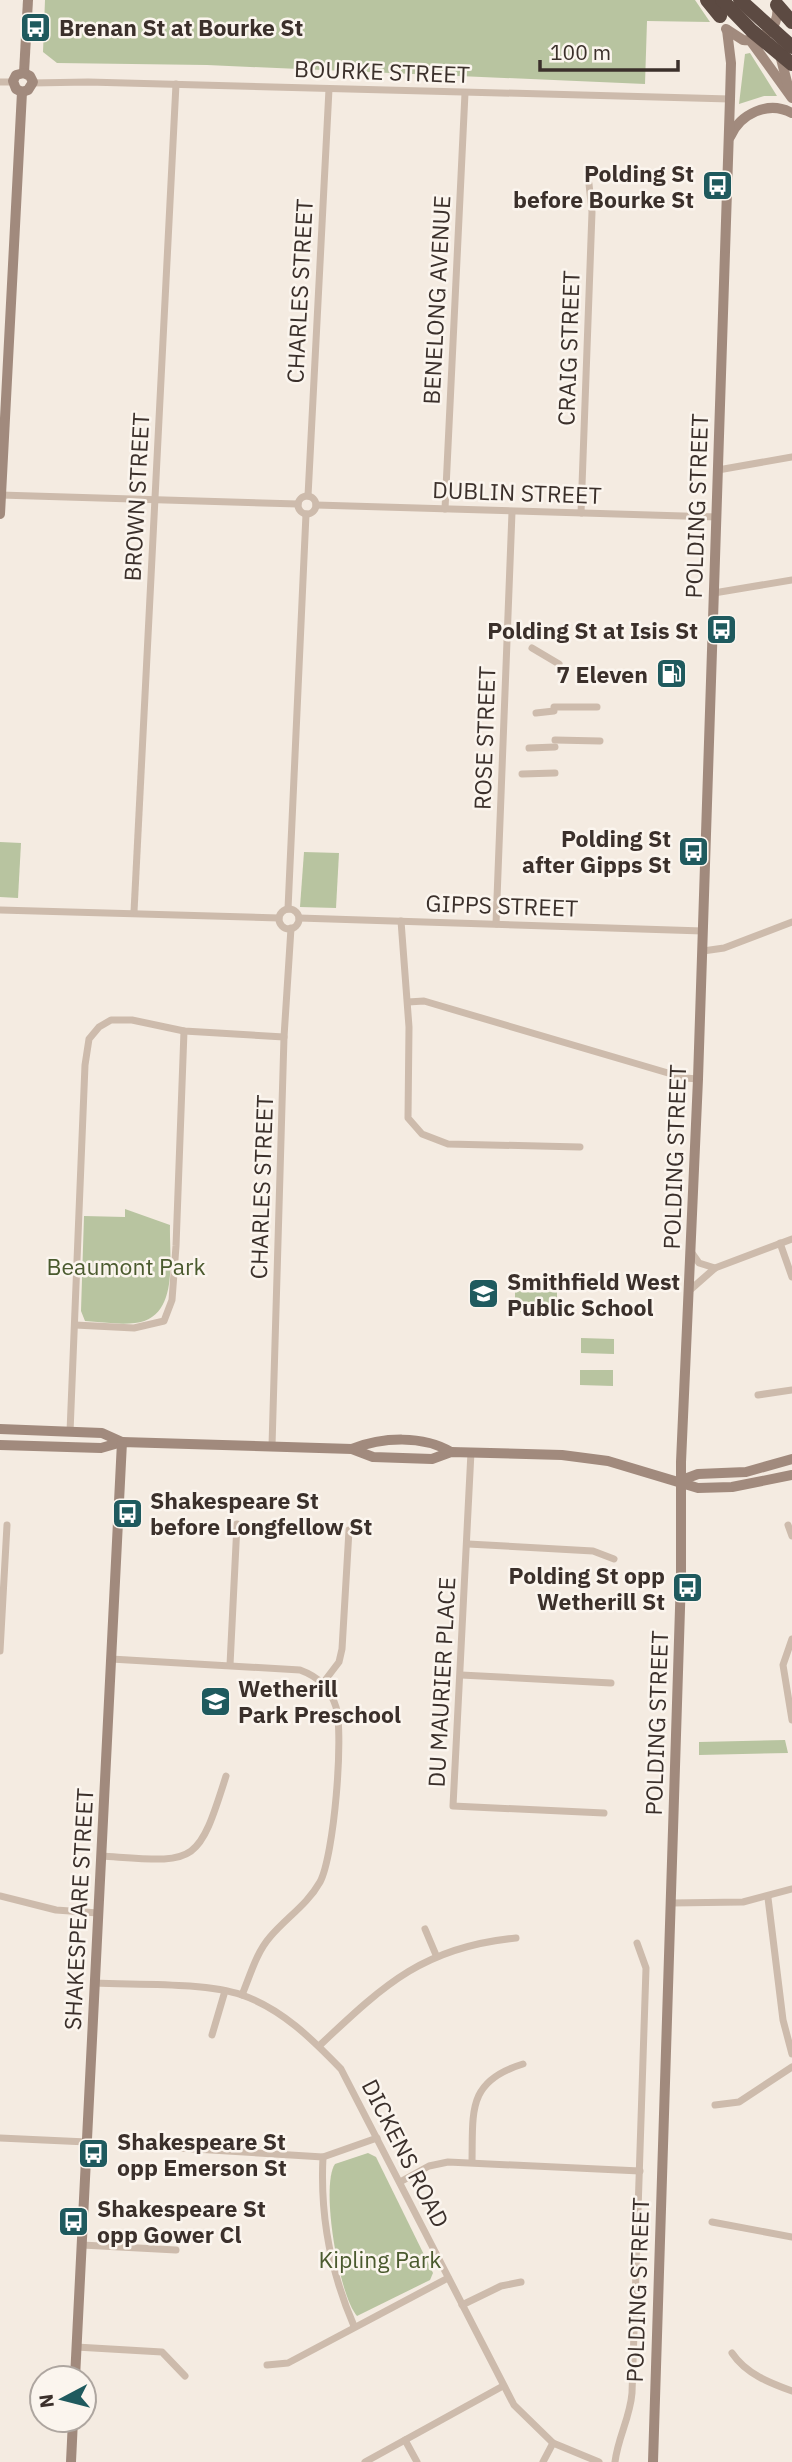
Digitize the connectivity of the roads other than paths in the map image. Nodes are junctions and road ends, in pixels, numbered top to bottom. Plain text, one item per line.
1 (28, 0) edge
2 (706, 0) edge
3 (722, 0) edge
4 (740, 0) edge
5 (776, 3) edge
6 (792, 22) edge
7 (724, 23) junction
8 (773, 27) junction
9 (748, 40) junction
10 (792, 47) edge
11 (731, 63) junction
12 (792, 64) edge
13 (23, 72) junction
14 (0, 82) edge
15 (13, 82) junction
16 (32, 83) junction
17 (176, 84) junction
18 (329, 89) junction
19 (22, 92) junction
20 (465, 93) junction
21 (791, 97) edge
22 (730, 100) junction
23 (792, 113) edge
24 (728, 143) junction
25 (589, 184) dead end
26 (792, 457) edge
27 (718, 470) junction
28 (0, 495) edge
29 (307, 496) junction
30 (155, 501) junction
31 (298, 504) junction
32 (316, 505) junction
33 (445, 509) junction
34 (512, 512) junction
35 (581, 513) junction
36 (0, 514) edge
37 (306, 514) junction
38 (716, 516) junction
39 (792, 580) edge
40 (714, 593) junction
41 (533, 648) dead end
42 (559, 664) dead end
43 (597, 707) dead end
44 (536, 713) dead end
45 (600, 741) dead end
46 (529, 748) dead end
47 (555, 773) dead end
48 (522, 774) dead end
49 (288, 909) junction
50 (0, 911) edge
51 (134, 912) junction
52 (279, 918) junction
53 (299, 918) junction
54 (401, 921) junction
55 (792, 922) edge
56 (496, 924) junction
57 (290, 928) junction
58 (703, 931) junction
59 (703, 951) junction
60 (408, 1002) junction
61 (184, 1031) junction
62 (284, 1037) junction
63 (698, 1079) junction
64 (580, 1147) dead end
65 (792, 1239) edge
66 (780, 1243) junction
67 (692, 1253) junction
68 (715, 1268) junction
69 (792, 1277) edge
70 (690, 1290) junction
71 (75, 1325) junction
72 (792, 1390) edge
73 (758, 1395) dead end
74 (0, 1429) edge
75 (70, 1432) junction
76 (122, 1442) junction
77 (0, 1445) edge
78 (272, 1446) junction
79 (352, 1449) junction
80 (451, 1452) junction
81 (471, 1452) junction
82 (792, 1459) edge
83 (792, 1475) edge
84 (682, 1480) junction
85 (237, 1524) dead end
86 (7, 1525) dead end
87 (788, 1525) dead end
88 (349, 1530) dead end
89 (792, 1536) edge
90 (468, 1544) junction
91 (614, 1559) dead end
92 (792, 1639) edge
93 (0, 1651) edge
94 (111, 1659) junction
95 (230, 1665) junction
96 (461, 1675) junction
97 (323, 1683) junction
98 (611, 1683) dead end
99 (792, 1720) edge
100 (226, 1776) dead end
101 (604, 1813) dead end
102 (101, 1856) junction
103 (792, 1889) edge
104 (0, 1896) edge
105 (768, 1898) junction
106 (671, 1903) junction
107 (98, 1913) junction
108 (425, 1929) dead end
109 (516, 1938) dead end
110 (637, 1943) dead end
111 (436, 1955) junction
112 (95, 1983) junction
113 (225, 1991) junction
114 (242, 1995) junction
115 (212, 2035) dead end
116 (319, 2046) junction
117 (792, 2054) edge
118 (523, 2064) dead end
119 (792, 2067) edge
120 (715, 2105) dead end
121 (0, 2138) edge
122 (377, 2138) junction
123 (87, 2142) junction
124 (162, 2147) dead end
125 (323, 2157) junction
126 (472, 2162) junction
127 (640, 2171) junction
128 (400, 2182) junction
129 (712, 2222) dead end
130 (792, 2237) edge
131 (82, 2245) junction
132 (176, 2250) dead end
133 (448, 2278) junction
134 (521, 2282) dead end
135 (462, 2305) junction
136 (354, 2326) junction
137 (76, 2347) junction
138 (732, 2353) dead end
139 (75, 2364) edge
140 (267, 2365) dead end
141 (185, 2376) dead end
142 (503, 2386) junction
143 (792, 2391) edge
144 (72, 2434) edge
145 (405, 2440) junction
146 (554, 2443) junction
147 (71, 2462) edge
148 (365, 2462) edge
149 (417, 2462) edge
150 (543, 2462) edge
151 (599, 2462) edge
152 (615, 2462) edge
153 (653, 2462) edge

1 - 13 main road
2 - 7 highway
3 - 7 main road, POLDING STREET
3 - 12 highway, bridge
4 - 10 highway, bridge
5 - 6 highway
5 - 8 main road
7 - 9 main road
7 - 11 main road, POLDING STREET
8 - 9 main road
8 - 21 main road
9 - 11 main road
9 - 21 main road
11 - 22 main road, POLDING STREET
13 - 15 main road
13 - 16 main road
14 - 15 street
15 - 19 main road
16 - 17 street, BOURKE STREET
16 - 19 main road
17 - 18 street, BOURKE STREET
17 - 30 street, BROWN STREET
18 - 20 street, BOURKE STREET
18 - 29 street, CHARLES STREET
19 - 28 main road
20 - 22 street, BOURKE STREET
20 - 33 street, BENELONG AVENUE
22 - 24 main road, POLDING STREET
23 - 24 main road
24 - 27 main road, POLDING STREET
25 - 35 street, CRAIG STREET
26 - 27 street
27 - 38 main road, POLDING STREET
28 - 30 street
28 - 36 main road
29 - 31 street
29 - 32 street
30 - 31 street
30 - 51 street, BROWN STREET
31 - 37 street
32 - 33 street, DUBLIN STREET
32 - 37 street
33 - 34 street, DUBLIN STREET
34 - 35 street, DUBLIN STREET
34 - 56 street, ROSE STREET
35 - 38 street, DUBLIN STREET
37 - 49 street
38 - 40 main road, POLDING STREET
39 - 40 street
40 - 58 main road, POLDING STREET
41 - 42 street
43 - 44 street
45 - 46 street
47 - 48 street
49 - 52 street
49 - 53 street
50 - 51 street
51 - 52 street
52 - 57 street
53 - 54 street, GIPPS STREET
53 - 57 street
54 - 56 street, GIPPS STREET
54 - 60 street
55 - 59 street
56 - 58 street, GIPPS STREET
57 - 62 street, CHARLES STREET
58 - 59 main road, POLDING STREET
59 - 63 main road, POLDING STREET
60 - 63 street
60 - 64 street
61 - 62 street
61 - 71 street
61 - 71 street
62 - 78 street, CHARLES STREET
63 - 67 main road, POLDING STREET
65 - 66 street
66 - 68 street
66 - 69 street
67 - 68 street
67 - 70 main road, POLDING STREET
68 - 70 street
70 - 84 main road, POLDING STREET
71 - 75 street
72 - 73 street
74 - 75 main road
75 - 76 main road
76 - 77 main road
76 - 78 main road
76 - 94 main road, SHAKESPEARE STREET
78 - 79 main road
79 - 80 main road
79 - 80 main road
80 - 81 main road
81 - 84 main road
81 - 90 street, DU MAURIER PLACE
82 - 84 main road
83 - 84 main road
84 - 106 main road, POLDING STREET
85 - 95 street
86 - 93 street
87 - 89 street
88 - 97 street
90 - 91 street
90 - 96 street, DU MAURIER PLACE
92 - 99 street
94 - 95 street
94 - 102 main road, SHAKESPEARE STREET
95 - 97 street
96 - 98 street
96 - 101 street, DU MAURIER PLACE
97 - 114 street
100 - 102 street
102 - 107 main road, SHAKESPEARE STREET
103 - 105 street
104 - 107 street
105 - 106 street
105 - 117 street
106 - 153 main road, POLDING STREET
107 - 112 main road, SHAKESPEARE STREET
108 - 111 street
109 - 111 street
110 - 127 street
111 - 116 street
112 - 113 street, DICKENS ROAD
112 - 123 main road, SHAKESPEARE STREET
113 - 114 street, DICKENS ROAD
113 - 115 street
114 - 116 street, DICKENS ROAD
116 - 122 street, DICKENS ROAD
118 - 126 street
119 - 120 street
121 - 123 street
122 - 125 street
122 - 128 street, DICKENS ROAD
123 - 131 main road, SHAKESPEARE STREET
124 - 125 street
125 - 136 street
126 - 127 street
126 - 128 street
127 - 152 street
128 - 133 street, DICKENS ROAD
129 - 130 street
131 - 132 street
131 - 137 main road, SHAKESPEARE STREET
133 - 135 street, DICKENS ROAD
133 - 136 street
134 - 135 street
135 - 142 street, DICKENS ROAD
136 - 140 street
137 - 139 main road, SHAKESPEARE STREET
137 - 141 street
138 - 143 street
142 - 145 street
142 - 146 street, DICKENS ROAD
144 - 147 main road
145 - 148 street
145 - 149 street
146 - 150 street
146 - 151 street, DICKENS ROAD

